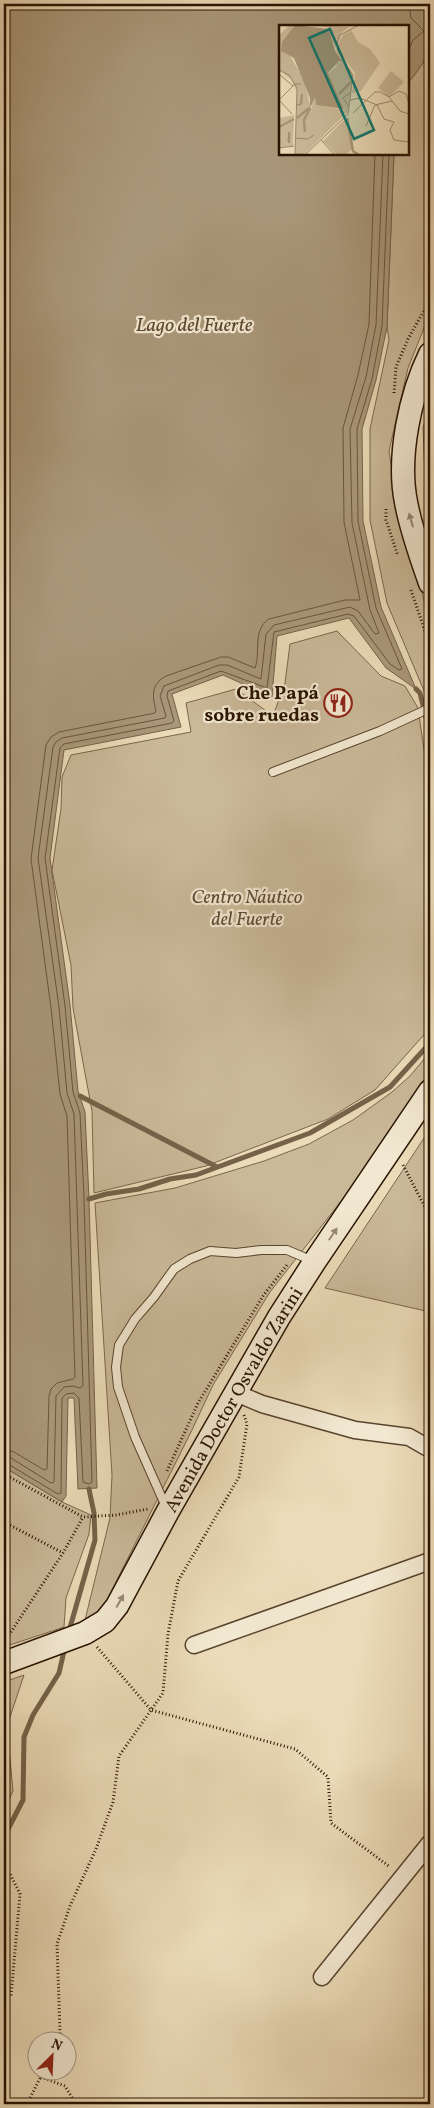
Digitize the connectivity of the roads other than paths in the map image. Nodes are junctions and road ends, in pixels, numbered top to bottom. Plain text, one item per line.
1 (430, 354) edge
2 (430, 583) edge
3 (430, 708) edge
4 (273, 772) dead end
5 (430, 1091) edge
6 (315, 1261) junction
7 (236, 1393) junction
8 (430, 1449) edge
9 (158, 1510) junction
10 (430, 1561) edge
11 (194, 1645) dead end
12 (5, 1652) edge
13 (430, 1843) edge
14 (322, 1977) dead end

2 -> 1 main road
3 - 4 lane
6 -> 5 main road, Avenida Doctor Osvaldo Zarini
6 - 7 main road, Avenida Doctor Osvaldo Zarini
6 - 9 lane
7 - 8 street
7 - 9 main road, Avenida Doctor Osvaldo Zarini
12 -> 9 main road, Avenida Doctor Osvaldo Zarini
10 - 11 street
13 - 14 street

